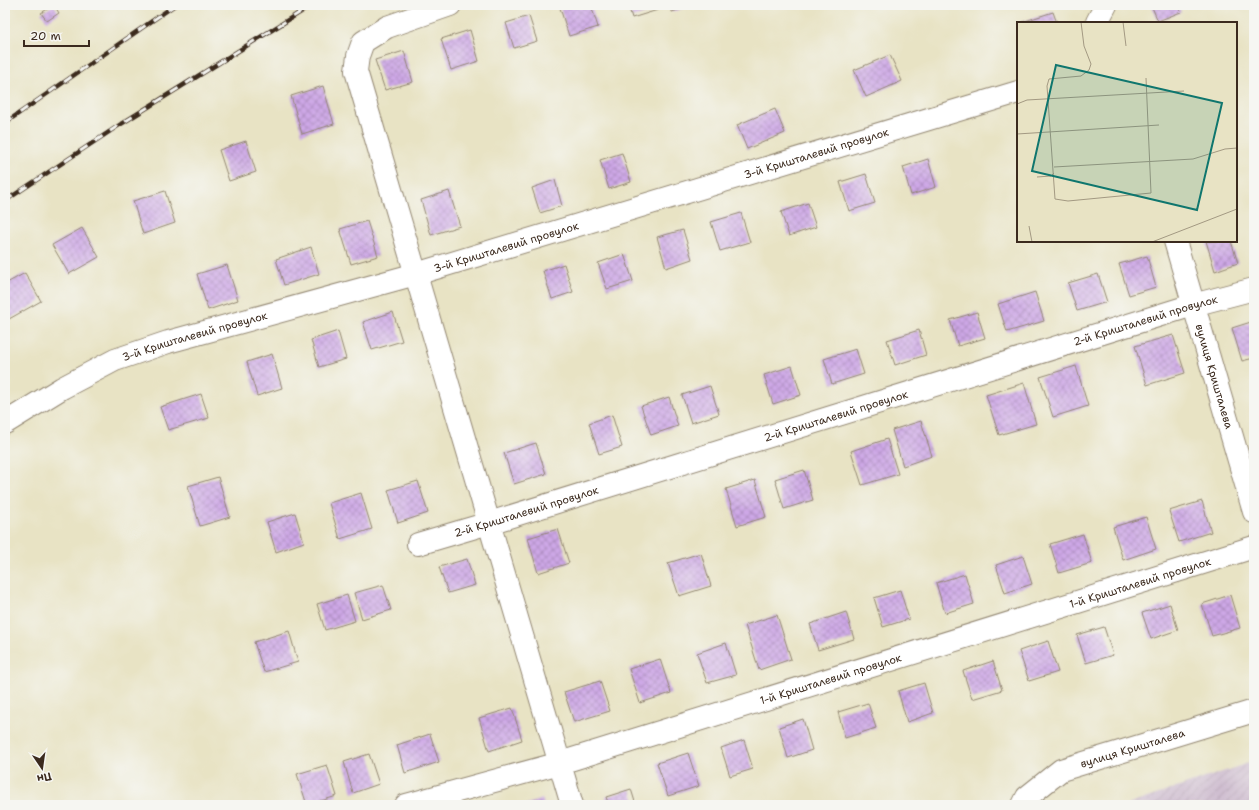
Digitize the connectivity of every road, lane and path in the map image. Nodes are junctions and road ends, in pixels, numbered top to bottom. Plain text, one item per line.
1 (450, 5) edge
2 (1017, 92) edge
3 (1175, 242) edge
4 (416, 274) junction
5 (1254, 289) edge
6 (1193, 305) junction
7 (5, 423) edge
8 (1254, 512) edge
9 (490, 523) junction
10 (418, 544) dead end
11 (1254, 547) edge
12 (1254, 711) edge
13 (560, 764) junction
14 (406, 805) edge
15 (572, 805) edge
16 (1023, 805) edge

1 - 4 street
2 - 4 street, 3-й Кришталевий провулок
3 - 6 street, вулиця Кришталева
4 - 7 street, 3-й Кришталевий провулок
4 - 9 street
5 - 6 street, 2-й Кришталевий провулок
6 - 8 street, вулиця Кришталева
6 - 9 street, 2-й Кришталевий провулок
9 - 10 street, 2-й Кришталевий провулок
9 - 13 street
11 - 13 street, 1-й Кришталевий провулок
12 - 16 street, вулиця Кришталева
13 - 14 street, 1-й Кришталевий провулок
13 - 15 street

